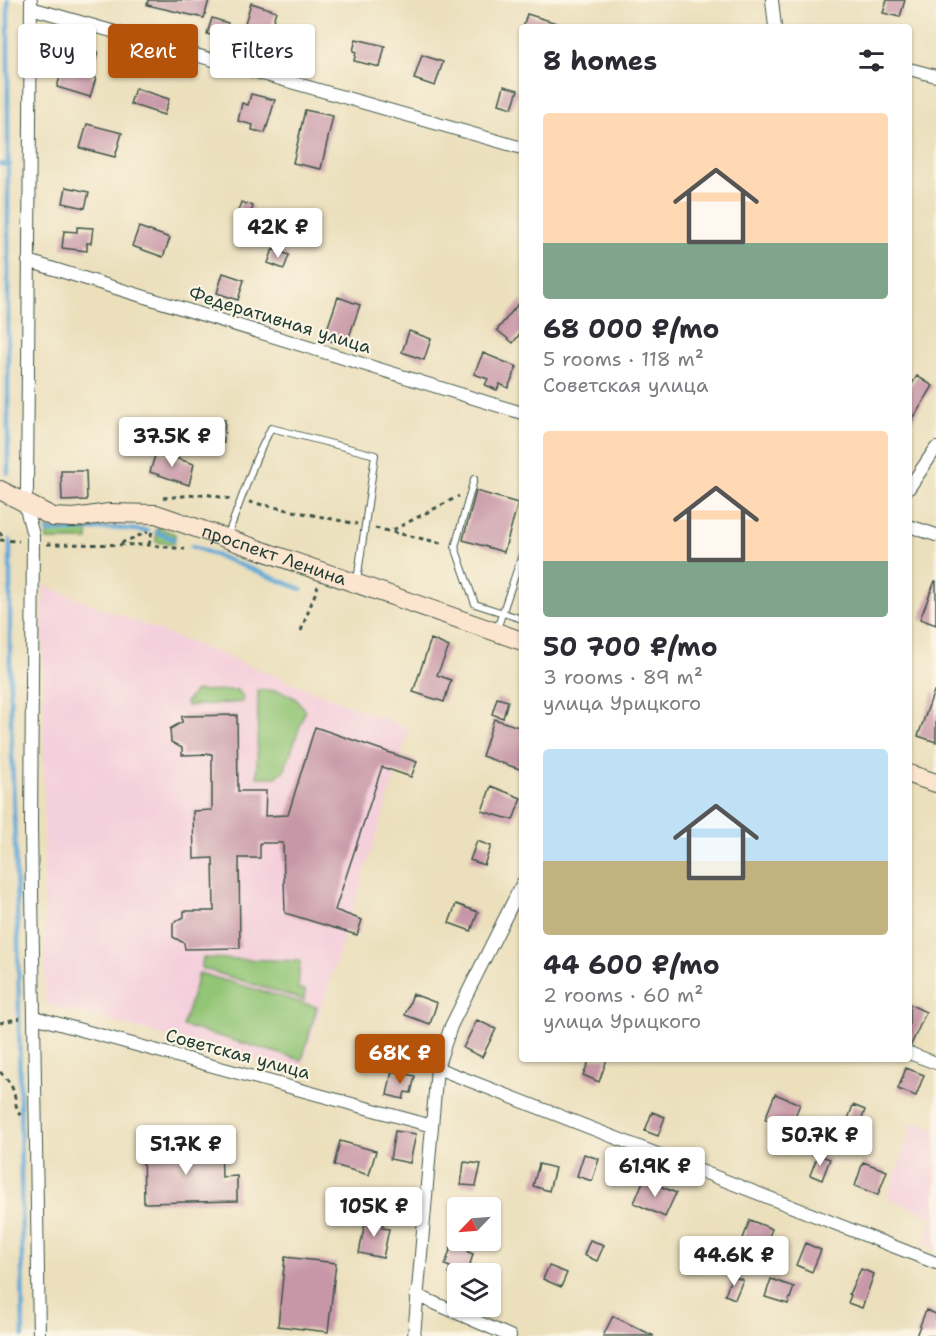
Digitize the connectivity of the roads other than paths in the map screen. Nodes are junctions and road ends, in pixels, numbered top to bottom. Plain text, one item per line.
1 (772, 0) edge
2 (31, 4) edge
3 (775, 24) edge
4 (912, 70) edge
5 (936, 76) edge
6 (519, 147) edge
7 (28, 261) junction
8 (519, 412) edge
9 (936, 448) edge
10 (474, 479) dead end
11 (912, 484) edge
12 (0, 490) edge
13 (24, 501) junction
14 (912, 527) edge
15 (936, 535) edge
16 (227, 537) junction
17 (519, 564) edge
18 (357, 585) junction
19 (502, 612) junction
20 (519, 618) edge
21 (496, 632) junction
22 (519, 640) edge
23 (912, 775) edge
24 (936, 783) edge
25 (519, 896) edge
26 (29, 1017) junction
27 (912, 1054) edge
28 (936, 1063) edge
29 (437, 1068) junction
30 (432, 1126) junction
31 (936, 1263) edge
32 (416, 1295) junction
33 (39, 1336) edge
34 (414, 1336) edge
35 (510, 1336) edge

1 - 3 street
2 - 6 street
2 - 7 street
4 - 5 street
7 - 8 street, Федеративная улица
7 - 13 street
9 - 11 street
10 - 19 lane
12 - 13 street, проспект Ленина
13 - 16 street, проспект Ленина
13 - 26 street
14 - 15 street
16 - 18 street, проспект Ленина
16 - 18 lane
17 - 19 lane
18 - 21 street, проспект Ленина
19 - 20 lane
19 - 21 lane
21 - 22 street, проспект Ленина
23 - 24 street
25 - 29 street
26 - 30 street, Советская улица
26 - 33 street
27 - 28 street
29 - 30 street
29 - 31 street
30 - 32 street
32 - 34 street
32 - 35 street

